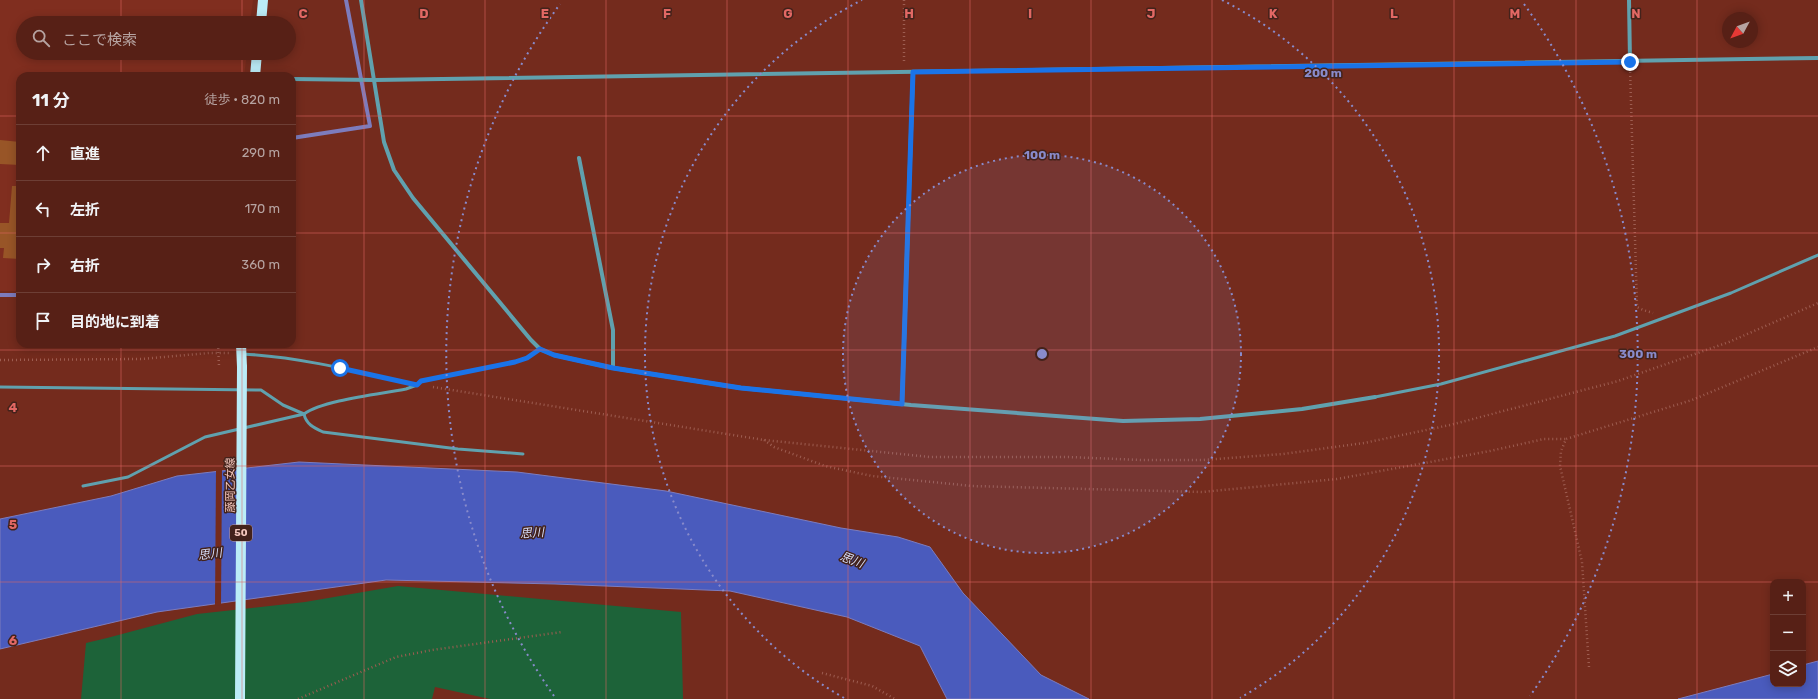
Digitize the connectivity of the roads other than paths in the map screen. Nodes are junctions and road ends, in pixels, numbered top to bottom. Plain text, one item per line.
1 (263, 0) edge
2 (361, 0) edge
3 (1629, 0) edge
4 (262, 16) edge
5 (1818, 58) edge
6 (256, 60) edge
7 (1630, 62) junction
8 (255, 72) edge
9 (913, 72) junction
10 (296, 79) edge
11 (375, 80) junction
12 (579, 158) dead end
13 (1818, 255) edge
14 (241, 349) edge
15 (540, 349) junction
16 (613, 368) junction
17 (417, 385) junction
18 (0, 387) edge
19 (1375, 397) joint
20 (902, 404) junction
21 (304, 414) junction
22 (523, 454) dead end
23 (83, 486) dead end
24 (240, 699) edge

1 - 4 main road
2 - 11 street
3 - 7 street
5 - 7 street
6 - 8 main road
7 - 9 street
9 - 11 street
9 - 20 street
10 - 11 street
11 - 15 street
12 - 16 street
13 - 19 lane
14 - 17 lane
14 - 24 main road, 藤岡乙女線 / 50, bridge
15 - 16 street
15 - 17 lane
16 - 20 street
17 - 21 lane
18 - 21 lane
19 - 20 street
21 - 22 lane
21 - 23 lane

